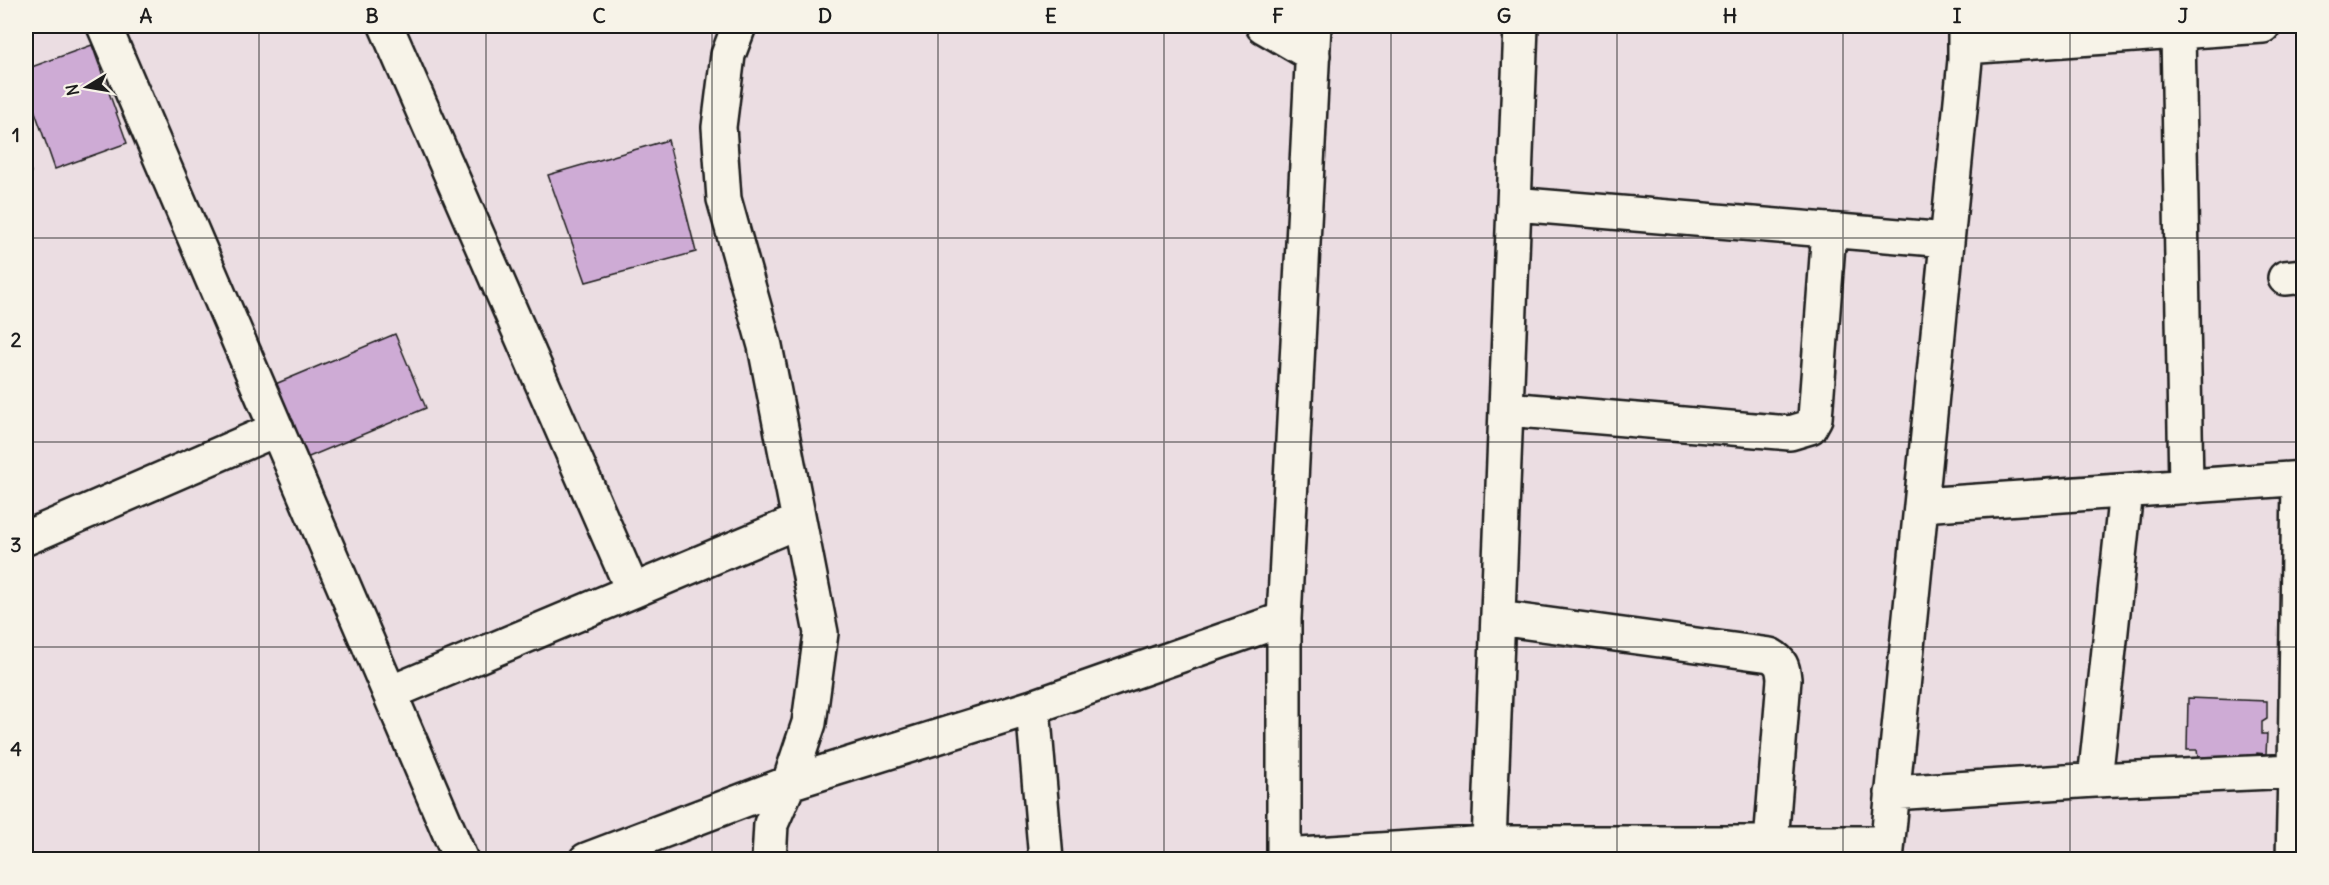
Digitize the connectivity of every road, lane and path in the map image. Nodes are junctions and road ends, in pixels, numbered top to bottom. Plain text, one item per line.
1 (104, 26) edge
2 (386, 26) edge
3 (739, 26) edge
4 (1263, 26) edge
5 (1521, 26) edge
6 (2263, 26) edge
7 (2178, 32) junction
8 (1965, 36) edge
9 (1313, 40) edge
10 (1514, 204) junction
11 (1829, 230) junction
12 (1947, 240) junction
13 (1506, 409) junction
14 (277, 429) junction
15 (2301, 478) edge
16 (2186, 486) junction
17 (2126, 491) junction
18 (1921, 506) junction
19 (799, 520) junction
20 (26, 538) edge
21 (632, 589) junction
22 (1498, 618) junction
23 (1284, 619) junction
24 (390, 693) junction
25 (1033, 707) junction
26 (2299, 771) edge
27 (2095, 780) junction
28 (789, 783) junction
29 (1892, 794) junction
30 (1489, 843) junction
31 (1771, 843) junction
32 (654, 846) edge
33 (1886, 851) edge
34 (462, 860) edge
35 (586, 860) edge
36 (769, 860) edge
37 (1046, 860) edge
38 (2293, 860) edge

1 - 14 street
2 - 21 street
3 - 19 street
4 - 9 street
5 - 10 street
6 - 7 street
7 - 8 street
7 - 16 street
8 - 12 street
9 - 23 street
10 - 11 street
10 - 13 street
11 - 12 street
11 - 13 street
12 - 18 street
13 - 22 street
14 - 20 street
14 - 24 street
15 - 16 street
15 - 26 street
16 - 17 street
17 - 18 street
17 - 27 street
18 - 29 street
19 - 21 street
19 - 28 street
21 - 24 street
22 - 30 street
22 - 31 street
23 - 25 street
23 - 30 street
24 - 34 street
25 - 28 street
25 - 37 street
26 - 27 street
26 - 38 street
27 - 29 street
28 - 32 street
28 - 36 street
29 - 33 street
30 - 31 street
31 - 33 street
32 - 35 street

